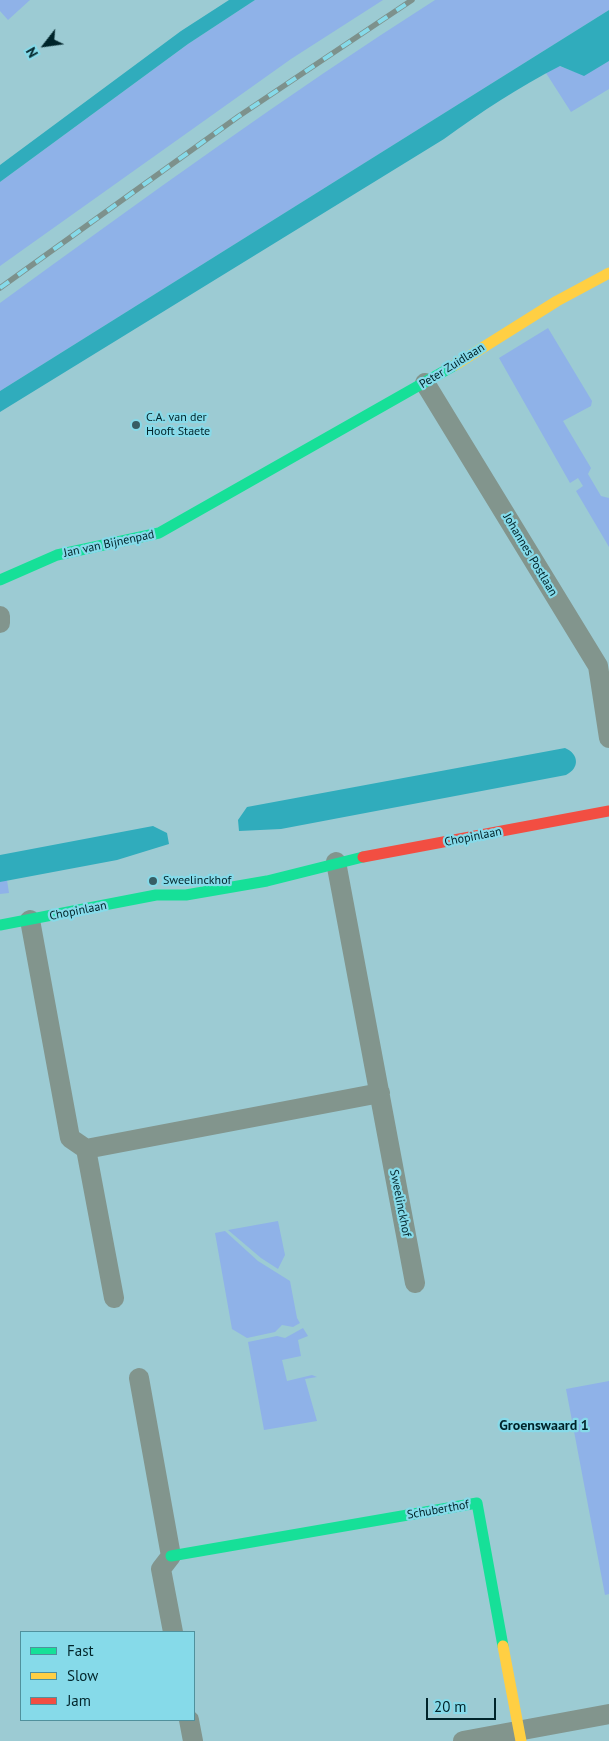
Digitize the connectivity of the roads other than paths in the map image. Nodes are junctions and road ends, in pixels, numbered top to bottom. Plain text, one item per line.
1 (609, 272) edge
2 (425, 382) junction
3 (293, 457) joint
4 (0, 580) edge
5 (0, 616) edge
6 (0, 623) edge
7 (603, 663) edge
8 (609, 738) edge
9 (609, 811) edge
10 (336, 862) junction
11 (282, 865) dead end
12 (183, 881) dead end
13 (156, 895) junction
14 (30, 920) junction
15 (0, 925) edge
16 (380, 1093) junction
17 (86, 1149) junction
18 (415, 1283) dead end
19 (114, 1298) dead end
20 (139, 1378) dead end
21 (171, 1556) junction
22 (173, 1631) edge
23 (609, 1714) edge
24 (189, 1721) edge
25 (520, 1736) edge
26 (193, 1741) edge
27 (463, 1741) edge

1 - 2 street, Peter Zuidlaan
2 - 3 street, Peter Zuidlaan
2 - 7 street, Johannes Postlaan
3 - 4 street, Jan van Bijnenpad
5 - 6 street
7 - 8 street, Johannes Postlaan
9 - 10 street, Chopinlaan
10 - 11 street, Chopinlaan
10 - 13 street, Chopinlaan
10 - 16 street, Sweelinckhof
12 - 13 street, Chopinlaan
13 - 14 street, Chopinlaan
14 - 15 street, Chopinlaan
14 - 17 street
16 - 17 street
16 - 18 street, Sweelinckhof
17 - 19 street
20 - 21 street
21 - 22 street
21 - 25 street, Schuberthof
23 - 25 street
24 - 26 street
25 - 27 street

